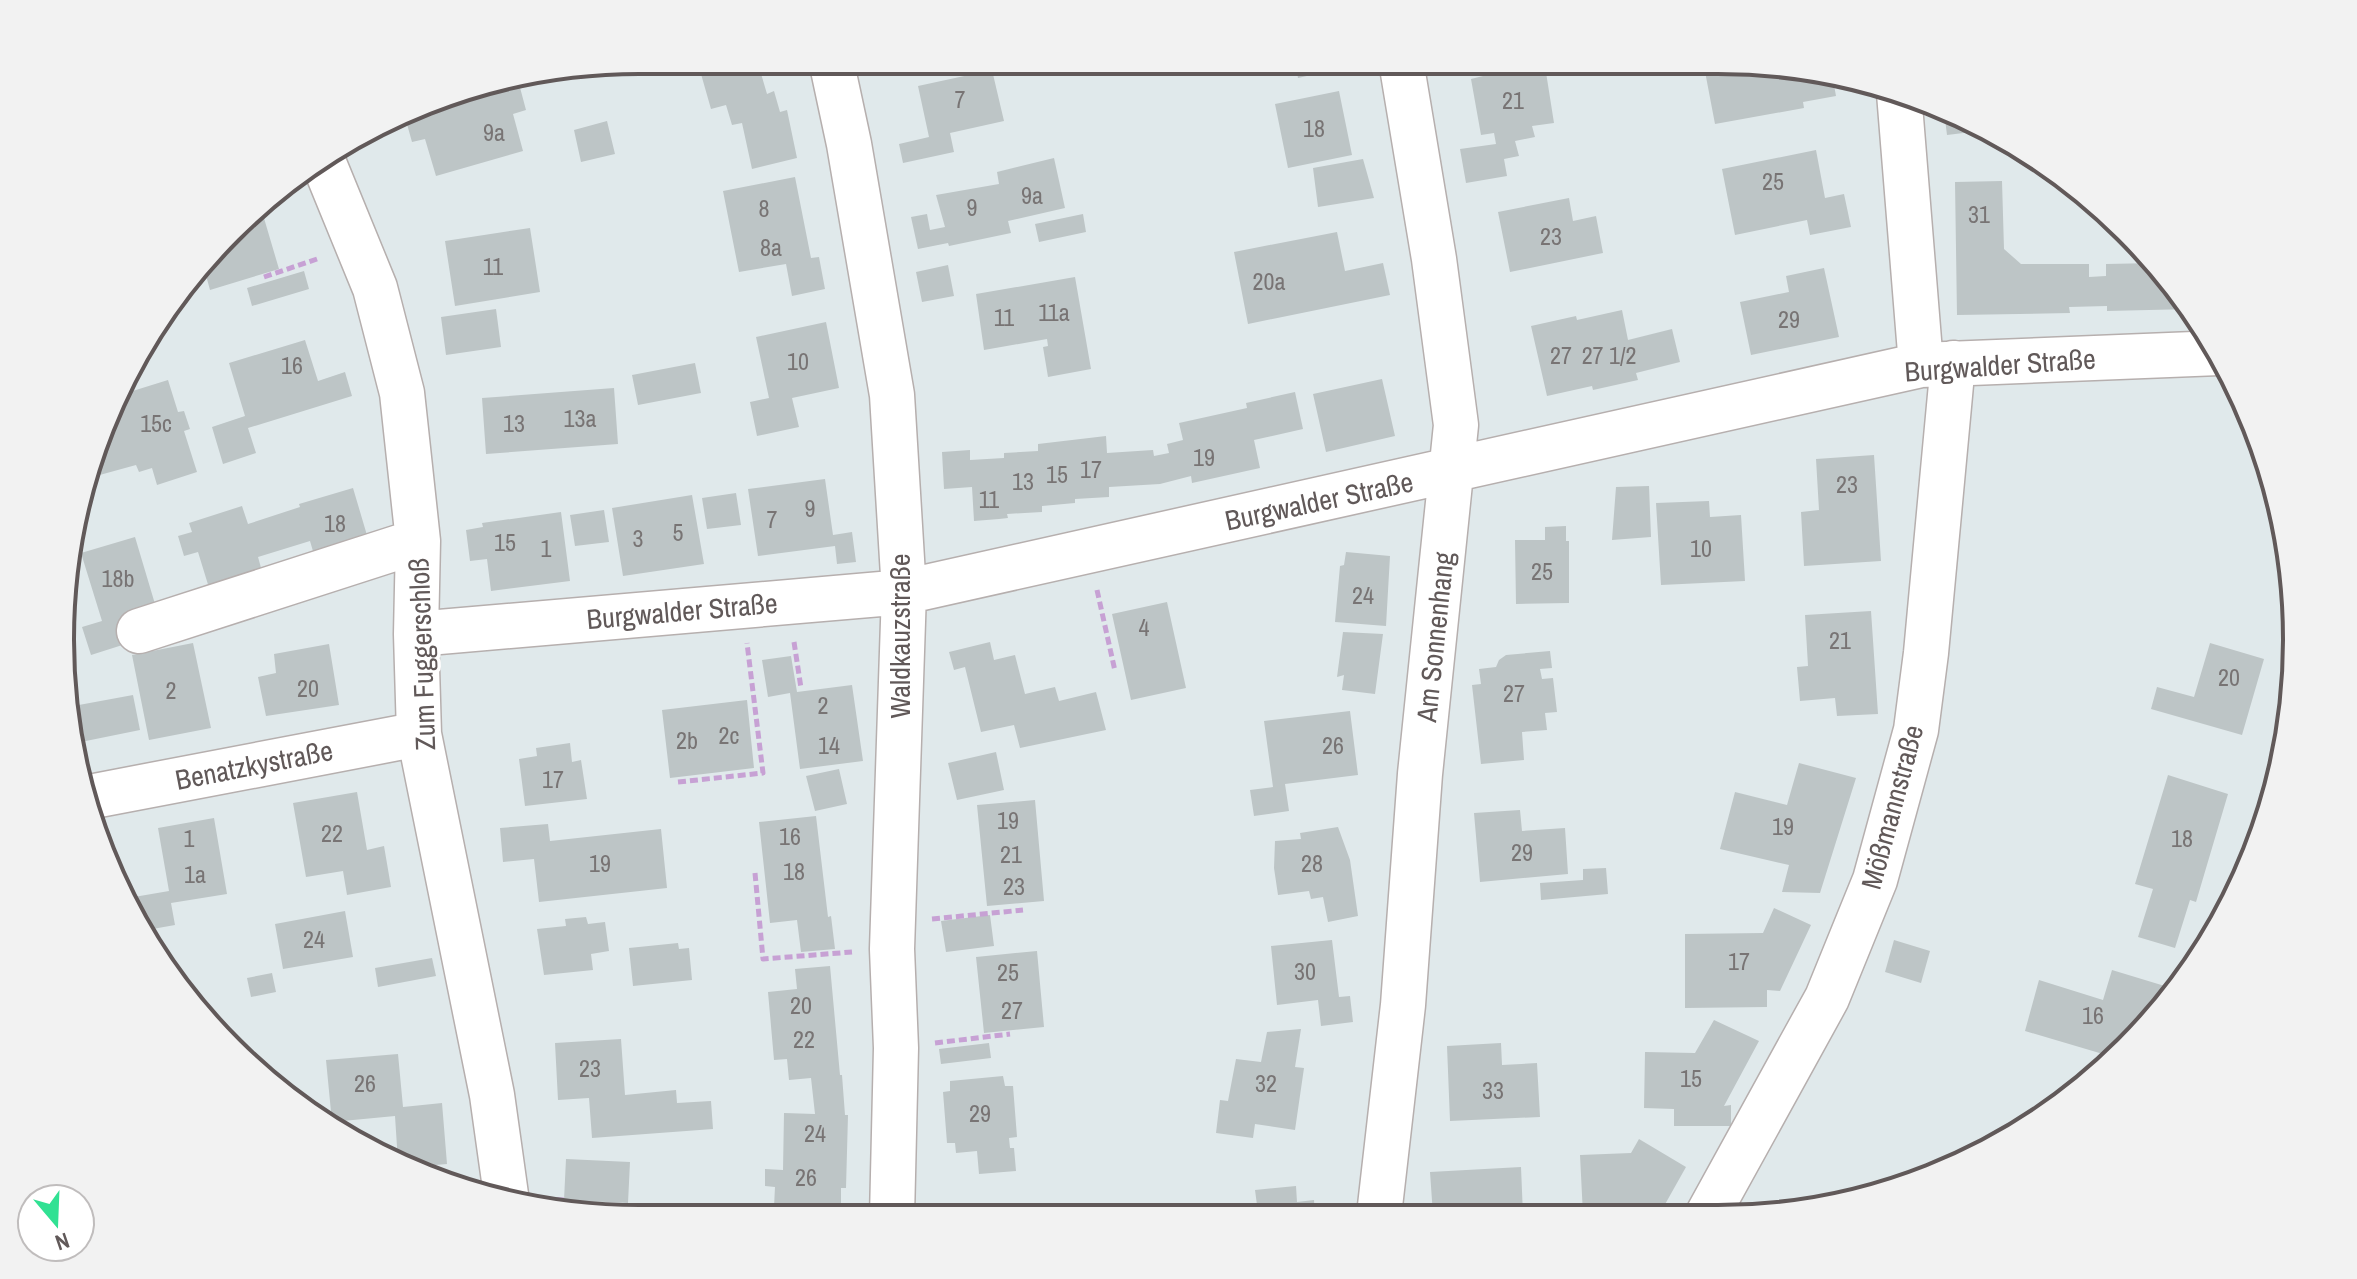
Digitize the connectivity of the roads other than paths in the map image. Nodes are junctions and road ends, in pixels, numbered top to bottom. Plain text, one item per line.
1 (834, 74) edge
2 (1403, 74) edge
3 (1901, 105) edge
4 (326, 168) edge
5 (2205, 354) edge
6 (1937, 364) junction
7 (1452, 472) junction
8 (418, 541) junction
9 (904, 592) junction
10 (139, 631) dead end
11 (416, 634) junction
12 (419, 734) junction
13 (96, 796) edge
14 (505, 1189) edge
15 (892, 1205) edge
16 (1380, 1205) edge
17 (1713, 1205) edge

1 - 9 street, Waldkauzstraße
2 - 7 street, Am Sonnenhang
3 - 6 street, Mößmannstraße
4 - 8 street, Zum Fuggerschloß
5 - 6 street, Burgwalder Straße
6 - 7 street, Burgwalder Straße
6 - 17 street, Mößmannstraße
7 - 9 street, Burgwalder Straße
7 - 16 street, Am Sonnenhang
8 - 10 street
8 - 11 street, Zum Fuggerschloß
9 - 11 street, Burgwalder Straße
9 - 15 street, Waldkauzstraße
11 - 12 street, Zum Fuggerschloß
12 - 13 street, Benatzkystraße
12 - 14 street, Zum Fuggerschloß

